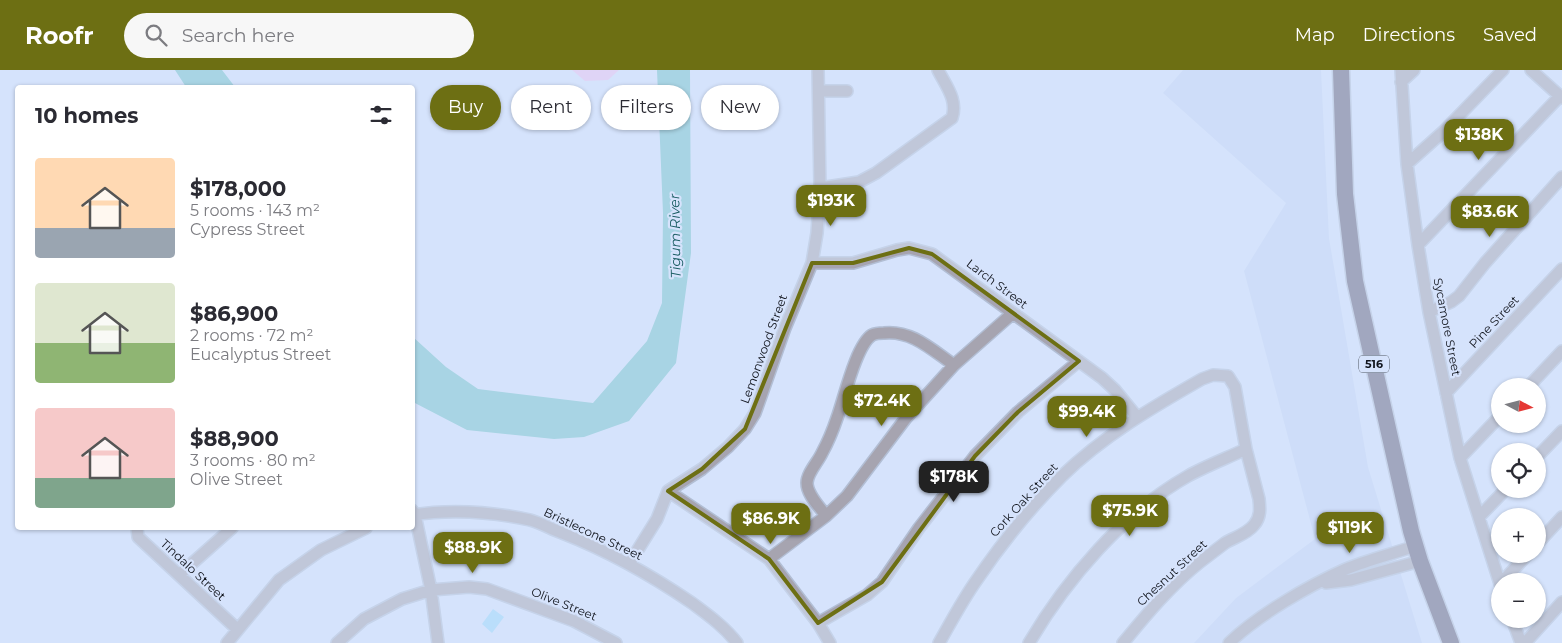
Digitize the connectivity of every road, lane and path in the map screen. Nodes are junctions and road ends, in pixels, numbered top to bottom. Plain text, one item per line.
1 (818, 70) edge
2 (938, 70) edge
3 (1401, 70) edge
4 (1414, 70) edge
5 (1503, 70) edge
6 (1530, 70) edge
7 (1340, 72) edge
8 (1401, 82) junction
9 (819, 91) junction
10 (847, 91) dead end
11 (1561, 97) edge
12 (1407, 164) junction
13 (1562, 177) edge
14 (820, 188) junction
15 (1418, 244) junction
16 (812, 263) junction
17 (1562, 269) edge
18 (1429, 312) junction
19 (1013, 314) junction
20 (1562, 351) edge
21 (1079, 361) junction
22 (954, 365) junction
23 (1536, 378) edge
24 (1446, 393) junction
25 (1136, 418) junction
26 (1491, 425) edge
27 (1562, 431) edge
28 (1246, 448) junction
29 (1546, 448) edge
30 (1460, 458) junction
31 (668, 491) junction
32 (1497, 498) edge
33 (415, 513) edge
34 (826, 516) junction
35 (1479, 517) junction
36 (1562, 517) edge
37 (415, 522) edge
38 (136, 530) edge
39 (230, 530) edge
40 (362, 530) edge
41 (1546, 534) edge
42 (1417, 553) junction
43 (769, 559) junction
44 (1519, 563) edge
45 (629, 564) junction
46 (1498, 573) edge
47 (1510, 573) edge
48 (179, 575) junction
49 (431, 590) junction
50 (1562, 602) edge
51 (818, 623) junction
52 (1515, 628) edge
53 (237, 629) junction
54 (227, 643) edge
55 (337, 643) edge
56 (438, 643) edge
57 (616, 643) edge
58 (737, 643) edge
59 (830, 643) edge
60 (939, 643) edge
61 (1029, 643) edge
62 (1123, 643) edge
63 (1229, 643) edge
64 (1452, 643) edge
65 (1521, 643) edge
66 (1525, 643) edge

1 - 9 street, Lemonwood Street
2 - 14 street
3 - 8 street, Sycamore Street
4 - 8 street
5 - 12 street
6 - 11 street
7 - 42 highway, 516
8 - 12 street, Sycamore Street
9 - 10 street
9 - 14 street, Lemonwood Street
11 - 15 street
12 - 15 street, Sycamore Street
13 - 18 street
14 - 16 street, Lemonwood Street
15 - 18 street, Sycamore Street
16 - 19 street, Larch Street
16 - 31 street, Lemonwood Street
17 - 24 street, Pine Street
18 - 24 street, Sycamore Street
19 - 21 street, Larch Street
19 - 22 street
20 - 23 street
21 - 25 street, Larch Street
21 - 51 street
22 - 34 street
22 - 34 street
24 - 30 street, Sycamore Street
25 - 28 street, Cork Oak Street
25 - 60 street, Cork Oak Street
26 - 30 street
27 - 29 street
28 - 61 street
28 - 62 street, Chesnut Street
30 - 35 street, Sycamore Street
31 - 43 street
31 - 45 street
32 - 35 street
33 - 45 street, Bristlecone Street
34 - 43 street
35 - 46 street, Sycamore Street
36 - 41 street
37 - 49 street
38 - 48 street, Tindalo Street
39 - 48 street
40 - 53 street
42 - 63 street
42 - 64 highway, 516
43 - 51 street
44 - 47 street
45 - 58 street, Bristlecone Street
48 - 53 street, Tindalo Street
49 - 55 street, Olive Street
49 - 56 street
49 - 57 street, Olive Street
50 - 66 street
51 - 59 street
52 - 65 street
53 - 54 street

